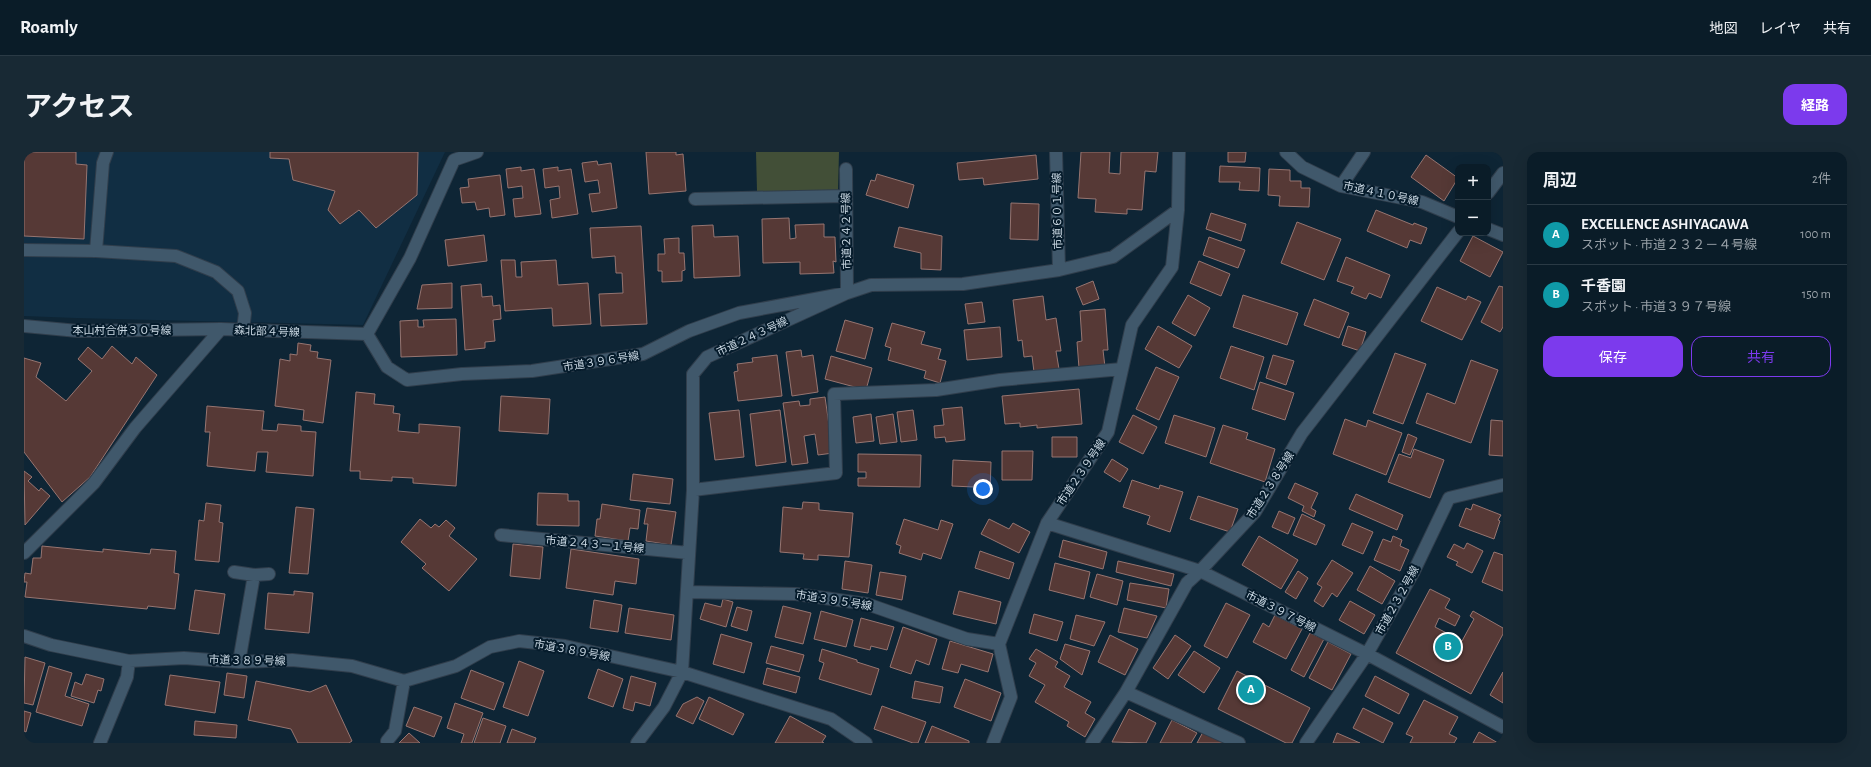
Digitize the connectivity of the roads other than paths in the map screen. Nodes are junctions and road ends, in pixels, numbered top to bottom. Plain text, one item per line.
1 (107, 152) edge
2 (477, 152) edge
3 (1056, 152) edge
4 (1179, 152) edge
5 (1286, 152) edge
6 (1364, 152) edge
7 (846, 169) dead end
8 (1503, 173) edge
9 (1342, 186) junction
10 (1491, 189) edge
11 (845, 196) junction
12 (695, 199) dead end
13 (1178, 210) junction
14 (1455, 216) edge
15 (1491, 230) edge
16 (1503, 235) edge
17 (1455, 236) edge
18 (24, 250) edge
19 (96, 251) junction
20 (1059, 270) junction
21 (847, 293) junction
22 (24, 326) edge
23 (221, 329) junction
24 (243, 330) junction
25 (367, 334) junction
26 (1122, 368) junction
27 (1503, 485) edge
28 (692, 490) junction
29 (1047, 523) junction
30 (502, 535) dead end
31 (24, 553) edge
32 (689, 553) junction
33 (1200, 571) junction
34 (234, 572) dead end
35 (269, 574) dead end
36 (254, 575) junction
37 (687, 592) junction
38 (24, 636) edge
39 (999, 644) junction
40 (1367, 654) junction
41 (129, 661) junction
42 (239, 662) junction
43 (682, 672) junction
44 (404, 681) junction
45 (1126, 692) junction
46 (1503, 727) edge
47 (387, 741) dead end
48 (101, 743) edge
49 (636, 743) edge
50 (866, 743) edge
51 (993, 743) edge
52 (1092, 743) edge
53 (1239, 743) edge
54 (1306, 743) edge

1 - 19 street
2 - 25 street
3 - 20 street, 市道６０１号線
4 - 13 street, 市道２３９号線
5 - 9 street, 市道４１０号線
6 - 9 street
7 - 11 street, 市道２４２号線
8 - 10 street
9 - 14 street, 市道４１０号線
11 - 12 street
11 - 21 street, 市道２４２号線
13 - 20 street, 市道２４３号線
13 - 26 street, 市道２３９号線
15 - 16 street
17 - 33 street, 市道２３８号線
18 - 19 street
19 - 24 street
20 - 21 street, 市道２４３号線
21 - 25 street, 市道３９６号線
21 - 28 street, 市道２４３号線
22 - 23 street, 本山村合併３０号線
23 - 24 street, 森北部４号線
23 - 31 street, 森北部４号線
24 - 25 street, 森北部４号線
26 - 28 street
26 - 29 street, 市道２３９号線
27 - 40 street, 市道２３２号線
28 - 32 street, 市道２４３号線
29 - 33 street, 市道３９７号線
29 - 39 street, 市道２３９号線
30 - 32 street, 市道２４３－１号線
32 - 37 street, 市道２４３号線
33 - 40 street, 市道３９７号線
33 - 45 street, 市道２３８号線
34 - 36 street
35 - 36 street
36 - 42 street
37 - 39 street, 市道３９５号線
37 - 43 street, 市道２４３号線
38 - 41 street, 市道３８９号線
39 - 51 street
40 - 46 street, 市道３９７号線
40 - 54 street, 市道２３２号線
41 - 42 street, 市道３８９号線
41 - 48 street
42 - 44 street, 市道３８９号線
43 - 44 street, 市道３８９号線
43 - 49 street, 市道２４３号線
43 - 50 street, 市道３８９号線
44 - 47 street
45 - 52 street, 市道２３８号線
45 - 53 street

